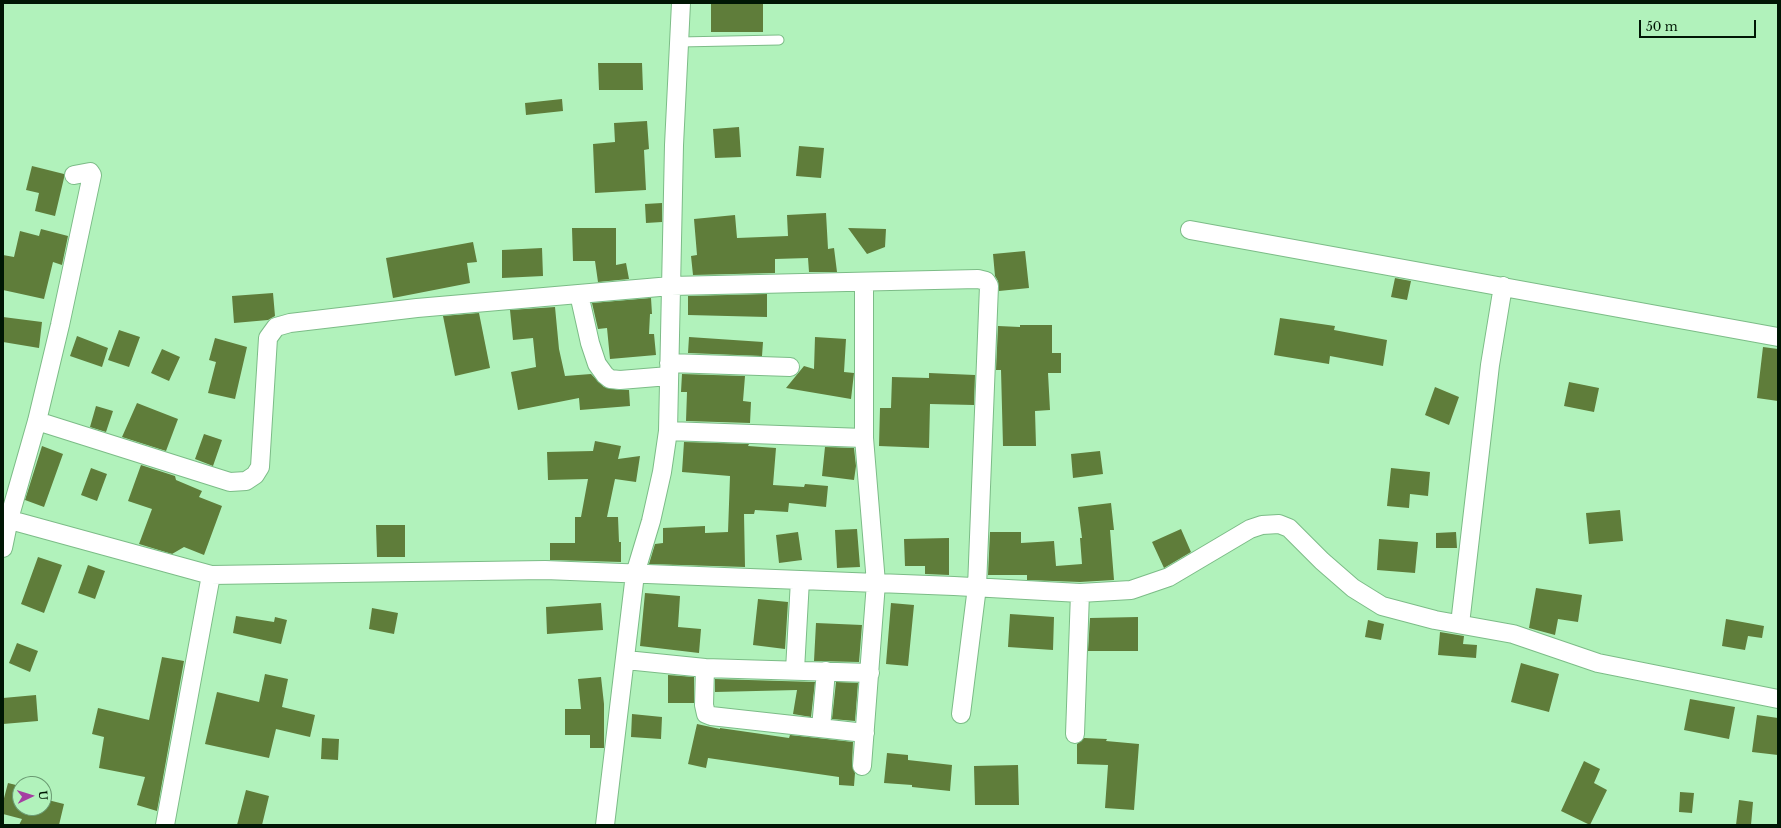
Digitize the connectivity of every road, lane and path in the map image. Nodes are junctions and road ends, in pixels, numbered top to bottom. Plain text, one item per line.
1 (681, 3) edge
2 (779, 40) dead end
3 (679, 42) junction
4 (74, 175) dead end
5 (1190, 230) dead end
6 (864, 282) junction
7 (671, 286) junction
8 (1503, 286) junction
9 (579, 294) junction
10 (1778, 337) edge
11 (790, 367) dead end
12 (669, 370) junction
13 (37, 421) junction
14 (668, 431) junction
15 (864, 438) junction
16 (6, 519) edge
17 (3, 548) edge
18 (635, 574) junction
19 (211, 575) junction
20 (800, 580) junction
21 (876, 583) junction
22 (977, 587) junction
23 (1080, 593) junction
24 (1460, 624) junction
25 (626, 660) junction
26 (705, 668) junction
27 (795, 670) junction
28 (826, 671) junction
29 (870, 673) junction
30 (1778, 699) edge
31 (961, 714) dead end
32 (821, 728) junction
33 (866, 733) junction
34 (1075, 734) dead end
35 (862, 766) dead end
36 (166, 825) edge
37 (605, 825) edge

1 - 3 street
2 - 3 lane
3 - 7 street
4 - 13 street
5 - 8 street
6 - 7 street
6 - 15 street
6 - 22 street
7 - 9 street
7 - 12 street
8 - 10 street
8 - 24 street
9 - 12 street
9 - 13 street
11 - 12 street
12 - 14 street
13 - 16 street
14 - 15 street
14 - 18 street
15 - 21 street
16 - 17 street
16 - 19 street
18 - 19 street
18 - 20 street
18 - 25 street
19 - 36 street
20 - 21 street
20 - 27 street
21 - 22 street
21 - 29 street
22 - 23 street
22 - 31 street
23 - 24 street
23 - 34 street
24 - 30 street
25 - 26 street
25 - 37 street
26 - 27 street
26 - 32 street
27 - 28 street
28 - 29 street
28 - 32 street
29 - 33 street
32 - 33 street
33 - 35 street

